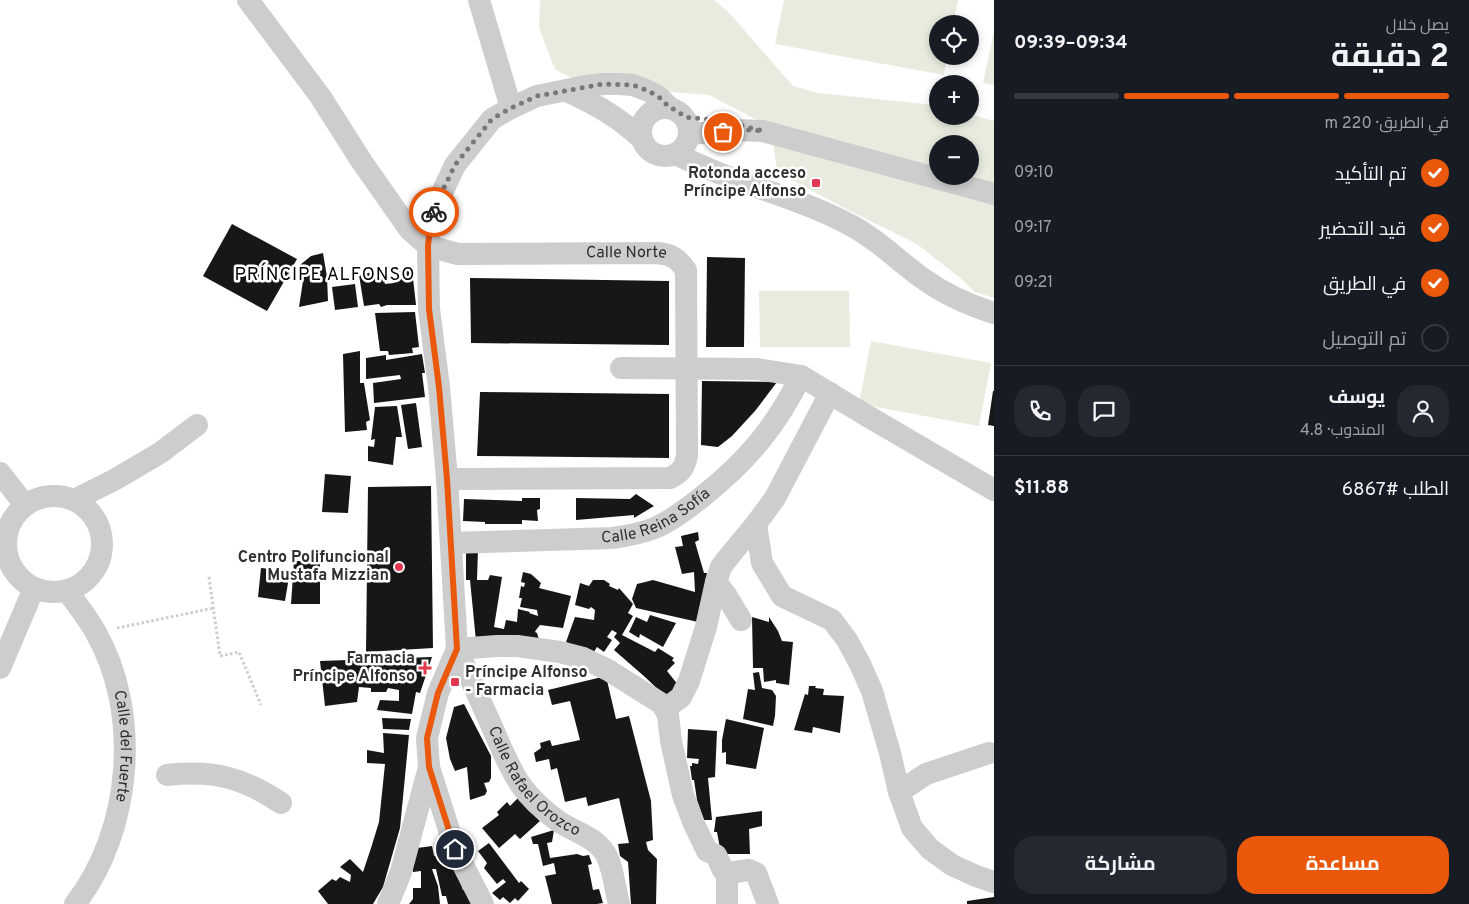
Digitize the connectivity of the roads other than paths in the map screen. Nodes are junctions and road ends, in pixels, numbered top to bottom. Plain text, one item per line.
1 (248, 0) edge
2 (480, 0) edge
3 (567, 91) junction
4 (511, 108) junction
5 (682, 120) junction
6 (642, 139) junction
7 (675, 154) junction
8 (994, 194) edge
9 (428, 246) junction
10 (994, 313) edge
11 (621, 368) dead end
12 (685, 369) junction
13 (802, 376) junction
14 (830, 393) junction
15 (196, 424) dead end
16 (0, 473) edge
17 (447, 479) junction
18 (994, 490) edge
19 (74, 500) junction
20 (26, 505) junction
21 (756, 524) junction
22 (451, 543) junction
23 (716, 582) junction
24 (34, 588) junction
25 (67, 591) junction
26 (741, 620) dead end
27 (457, 649) junction
28 (0, 668) edge
29 (665, 709) junction
30 (988, 753) dead end
31 (429, 767) junction
32 (167, 775) dead end
33 (899, 792) junction
34 (281, 803) dead end
35 (727, 873) junction
36 (994, 882) edge
37 (75, 904) edge
38 (388, 904) edge
39 (483, 904) edge
40 (619, 904) edge
41 (727, 904) edge
42 (768, 904) edge

1 - 9 street, Calle Norte
2 - 4 street
3 - 4 street
3 - 5 street
3 - 6 street
4 - 9 street
5 - 6 street
5 - 7 street
5 - 8 street
6 - 7 street
7 - 10 street
9 - 12 street, Calle Norte
9 - 17 street
11 - 12 street
12 - 13 street
12 - 17 street, Calle Norte
13 - 14 street
13 - 22 street, Calle Reina Sofía
14 - 18 street
14 - 21 street
15 - 19 street
16 - 20 street
17 - 22 street
19 - 20 street
19 - 25 street
20 - 24 street
21 - 23 street
21 - 33 street
22 - 27 street
23 - 26 street
23 - 29 street
24 - 25 street
24 - 28 street
25 - 37 street, Calle del Fuerte
27 - 29 street
27 - 31 street
27 - 40 street, Calle Rafael Orozco
29 - 35 street
30 - 33 street
31 - 38 street
31 - 39 street
32 - 34 street
33 - 36 street
35 - 41 street
35 - 42 street

